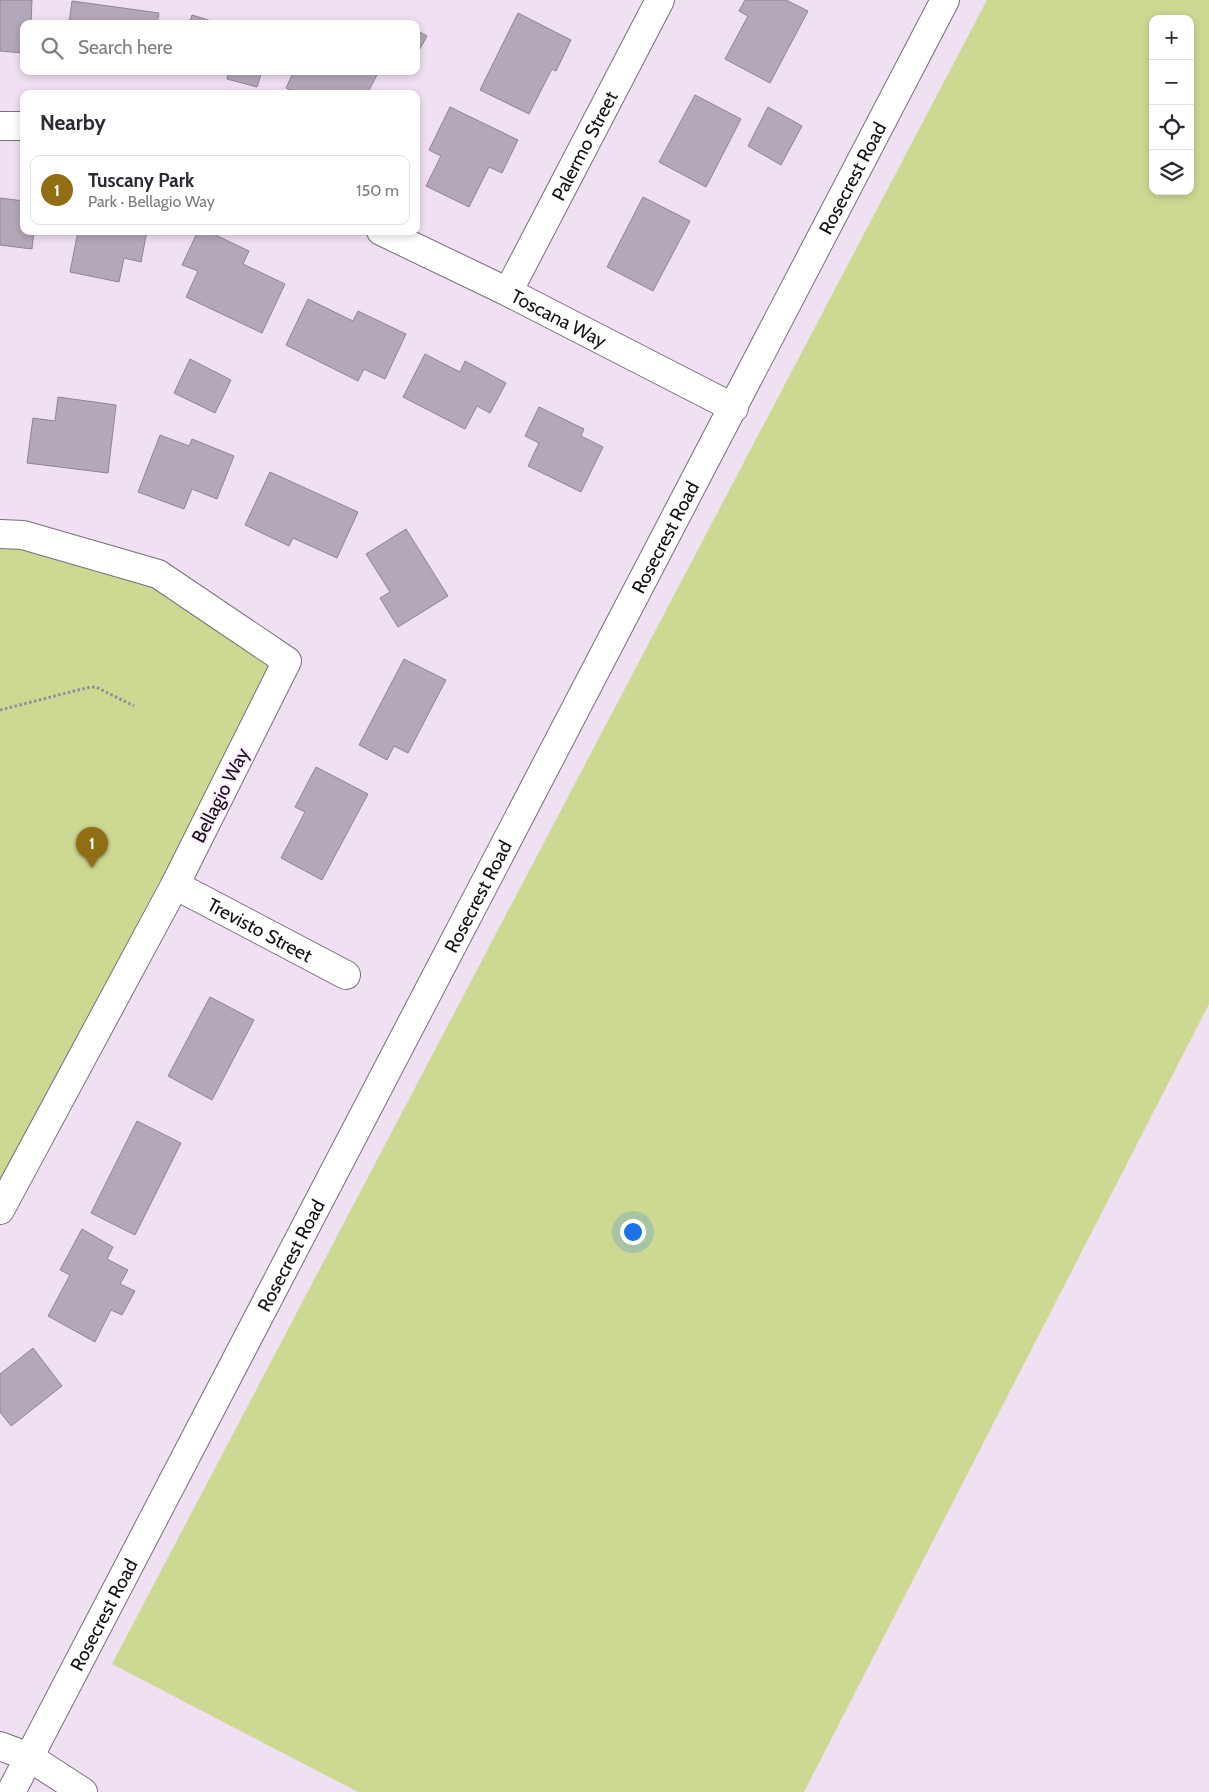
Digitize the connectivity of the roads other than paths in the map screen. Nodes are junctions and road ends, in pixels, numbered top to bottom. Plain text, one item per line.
1 (660, 0) edge
2 (945, 0) edge
3 (0, 126) edge
4 (20, 126) edge
5 (389, 235) edge
6 (508, 292) junction
7 (734, 408) junction
8 (0, 534) edge
9 (175, 885) junction
10 (346, 975) dead end
11 (0, 1210) edge
12 (0, 1746) edge
13 (29, 1757) junction
14 (11, 1792) edge
15 (84, 1792) edge

1 - 6 main road, Palermo Street
2 - 7 main road, Rosecrest Road
3 - 4 main road
5 - 6 main road, Toscana Way
6 - 7 main road, Toscana Way
7 - 13 main road, Rosecrest Road
8 - 9 main road, Bellagio Way
9 - 10 main road, Trevisto Street
9 - 11 main road, Bellagio Way
12 - 13 main road
13 - 14 main road, Rosecrest Road
13 - 15 main road

